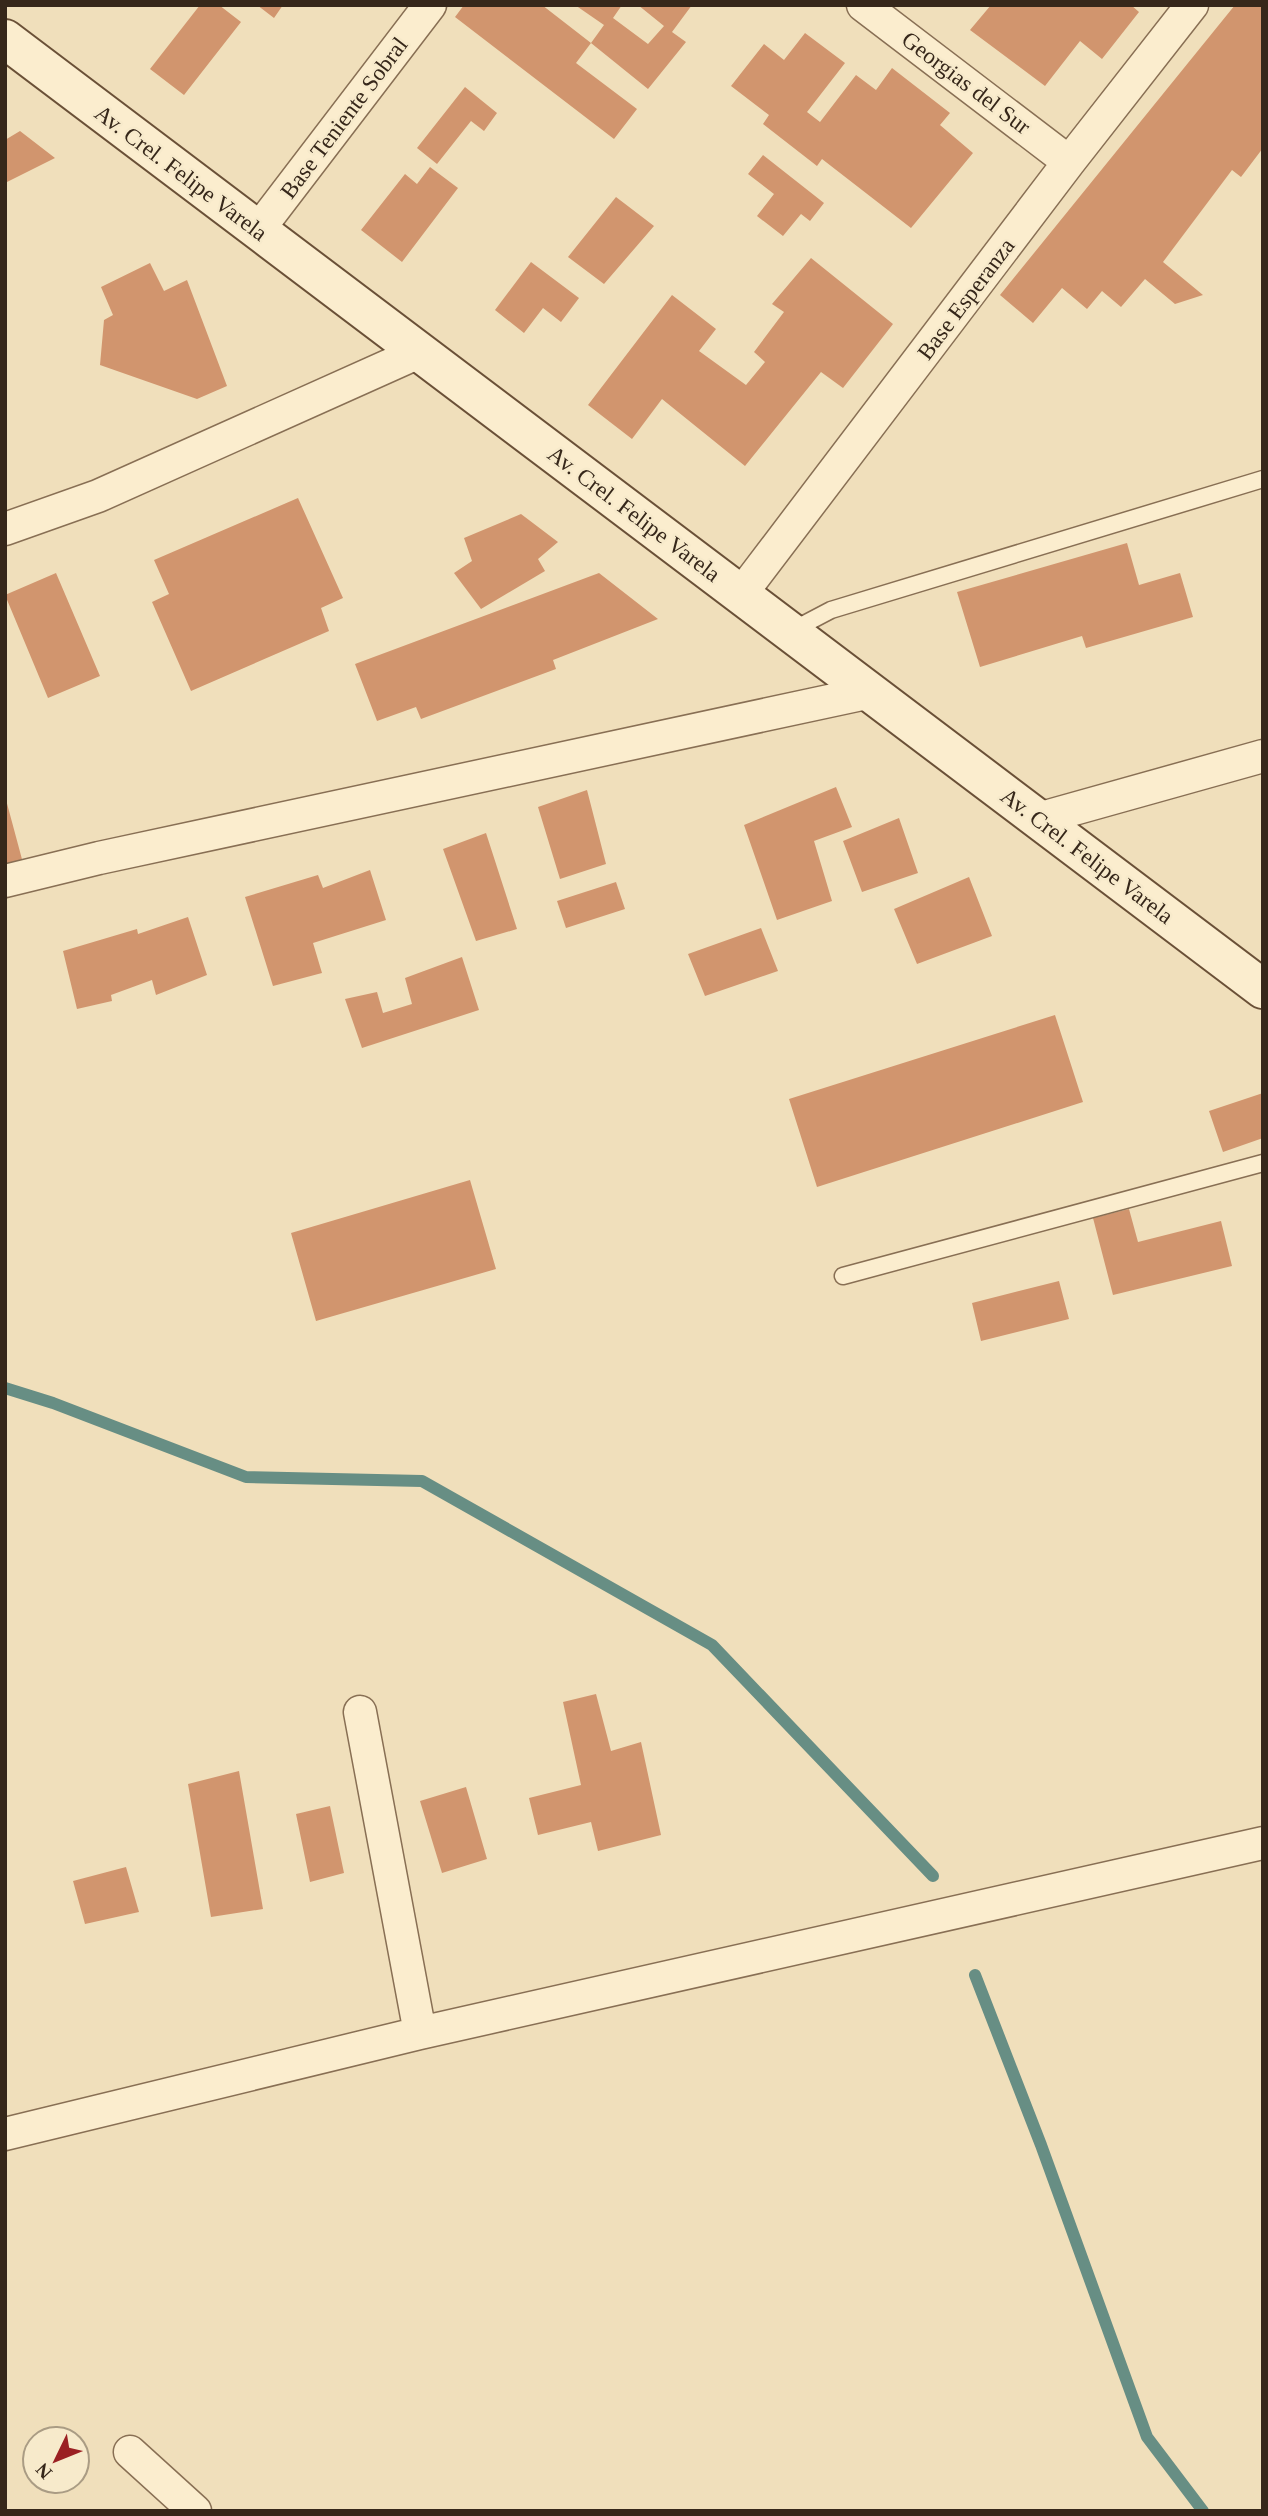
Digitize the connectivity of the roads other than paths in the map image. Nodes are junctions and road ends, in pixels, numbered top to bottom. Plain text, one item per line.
1 (430, 5) edge
2 (863, 5) edge
3 (1192, 5) edge
4 (5, 39) edge
5 (1069, 162) junction
6 (258, 230) junction
7 (417, 353) junction
8 (1263, 479) edge
9 (5, 529) edge
10 (741, 594) junction
11 (791, 631) junction
12 (871, 692) junction
13 (1263, 756) edge
14 (1038, 818) junction
15 (5, 881) edge
16 (1263, 989) edge
17 (1263, 1163) edge
18 (843, 1276) dead end
19 (360, 1712) dead end
20 (1263, 1843) edge
21 (421, 2033) junction
22 (5, 2134) edge
23 (130, 2452) dead end
24 (195, 2511) edge

1 - 6 street, Base Teniente Sobral
2 - 5 street, Georgias del Sur
3 - 5 street, Base Esperanza
4 - 6 main road, Av. Crel. Felipe Varela
5 - 10 street, Base Esperanza
6 - 7 main road, Av. Crel. Felipe Varela
7 - 9 street
7 - 10 main road, Av. Crel. Felipe Varela
8 - 11 lane
10 - 11 main road, Av. Crel. Felipe Varela
11 - 12 main road, Av. Crel. Felipe Varela
12 - 14 main road, Av. Crel. Felipe Varela
12 - 15 street
13 - 14 street
14 - 16 main road, Av. Crel. Felipe Varela
17 - 18 lane
19 - 21 street
20 - 21 street
21 - 22 street
23 - 24 street

